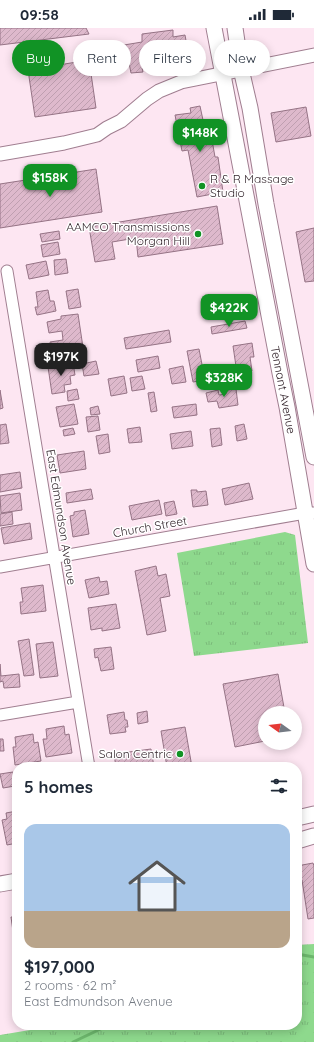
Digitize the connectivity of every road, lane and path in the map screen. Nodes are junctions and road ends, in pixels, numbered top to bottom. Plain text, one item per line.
1 (214, 28) edge
2 (235, 28) edge
3 (216, 40) edge
4 (237, 40) edge
5 (314, 55) edge
6 (270, 63) edge
7 (214, 75) edge
8 (224, 76) edge
9 (243, 76) edge
10 (0, 154) edge
11 (7, 271) dead end
12 (314, 457) edge
13 (311, 512) edge
14 (54, 558) junction
15 (314, 564) edge
16 (0, 567) edge
17 (78, 702) junction
18 (0, 715) edge
19 (88, 762) edge
20 (314, 814) edge
21 (302, 817) edge
22 (314, 836) edge
23 (302, 839) edge
24 (12, 882) edge
25 (0, 884) edge

1 - 3 main road, Tennant Avenue
2 - 4 main road, Tennant Avenue
5 - 6 street
7 - 10 street
8 - 13 main road, Tennant Avenue
9 - 12 main road, Tennant Avenue
11 - 14 street, East Edmundson Avenue
13 - 14 street, Church Street
13 - 15 main road, Tennant Avenue
14 - 16 street, Church Street
14 - 17 street, East Edmundson Avenue
17 - 18 street
17 - 19 street, East Edmundson Avenue
20 - 21 main road
22 - 23 main road
24 - 25 main road

